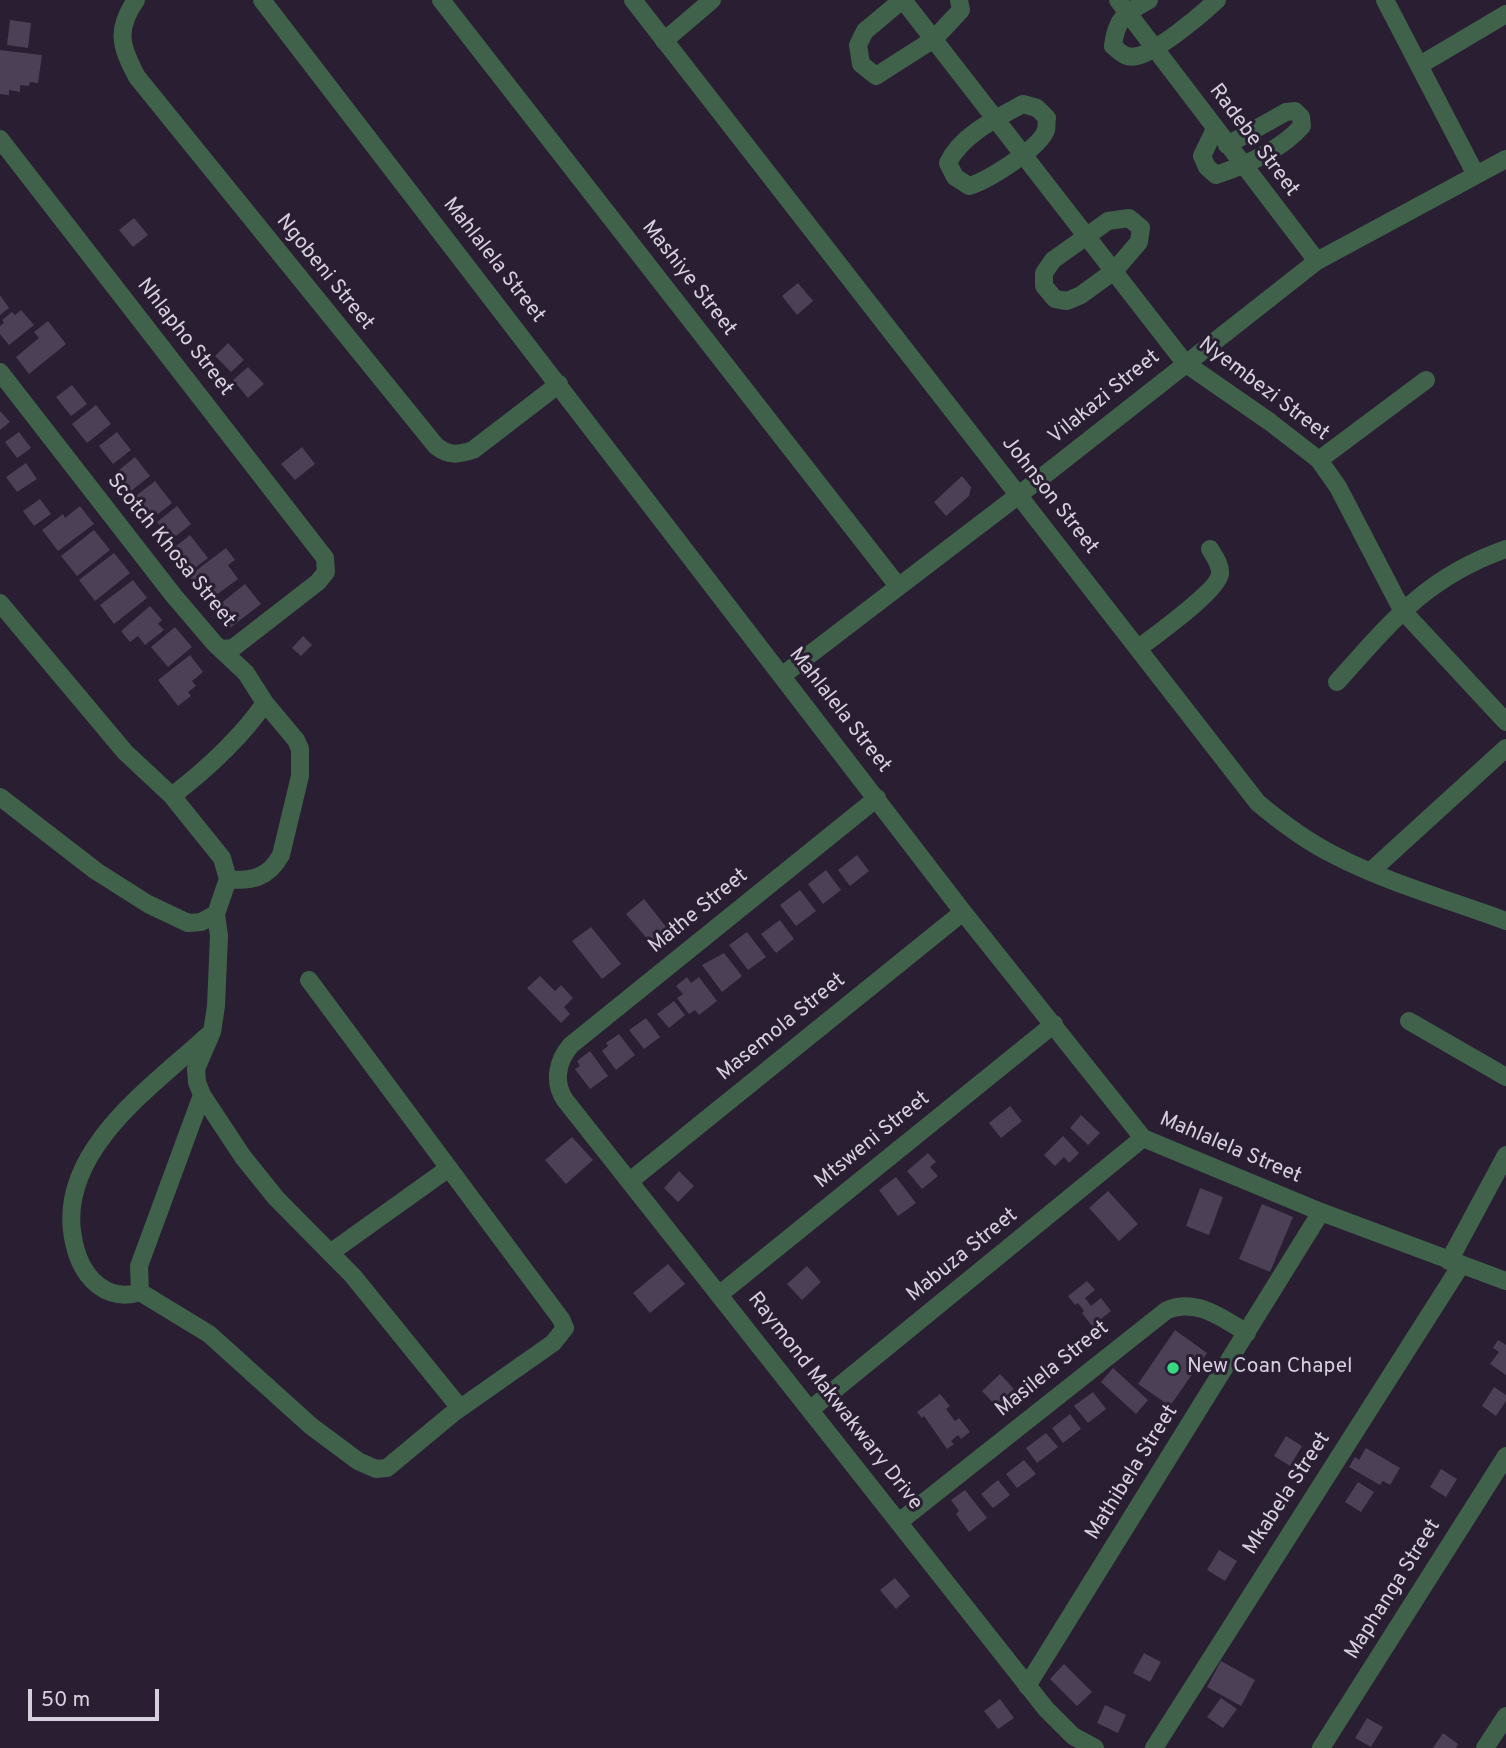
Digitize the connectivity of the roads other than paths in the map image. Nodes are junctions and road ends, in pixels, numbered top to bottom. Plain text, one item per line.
1 (136, 0) edge
2 (262, 0) edge
3 (442, 0) edge
4 (633, 0) edge
5 (712, 0) edge
6 (903, 0) edge
7 (959, 0) edge
8 (1149, 0) edge
9 (1217, 0) edge
10 (1385, 0) edge
11 (1123, 6) edge
12 (1506, 14) edge
13 (934, 39) junction
14 (664, 41) junction
15 (1154, 49) junction
16 (1420, 65) junction
17 (996, 119) junction
18 (1215, 129) junction
19 (0, 139) edge
20 (1227, 145) junction
21 (1024, 155) junction
22 (1506, 159) edge
23 (1243, 166) junction
24 (1476, 175) junction
25 (1086, 236) junction
26 (1317, 261) junction
27 (1114, 271) junction
28 (1185, 363) junction
29 (0, 372) edge
30 (1426, 380) dead end
31 (559, 384) junction
32 (1319, 460) junction
33 (1019, 495) junction
34 (1210, 549) dead end
35 (1506, 549) edge
36 (327, 567) joint
37 (898, 586) junction
38 (0, 603) edge
39 (1402, 610) junction
40 (1139, 648) junction
41 (222, 649) junction
42 (783, 675) junction
43 (1337, 682) dead end
44 (265, 702) junction
45 (1506, 722) edge
46 (1506, 748) edge
47 (172, 796) junction
48 (0, 797) edge
49 (877, 798) junction
50 (1370, 872) junction
51 (228, 879) junction
52 (963, 912) junction
53 (216, 914) junction
54 (1506, 921) edge
55 (309, 980) dead end
56 (1409, 1021) dead end
57 (1054, 1024) junction
58 (212, 1032) junction
59 (558, 1069) joint
60 (1506, 1077) edge
61 (202, 1095) junction
62 (1143, 1138) junction
63 (1506, 1155) edge
64 (449, 1168) junction
65 (630, 1181) junction
66 (1321, 1212) junction
67 (330, 1253) junction
68 (1455, 1263) junction
69 (1506, 1281) edge
70 (140, 1292) junction
71 (720, 1294) junction
72 (1247, 1333) junction
73 (460, 1408) junction
74 (811, 1409) junction
75 (1506, 1456) edge
76 (900, 1522) junction
77 (1027, 1686) junction
78 (1506, 1716) edge
79 (1095, 1748) edge
80 (1154, 1748) edge
81 (1321, 1748) edge
82 (1485, 1748) edge

1 - 31 street, Ngobeni Street
2 - 31 street, Mahlalela Street
3 - 37 street, Mashiye Street
4 - 14 street, Johnson Street
5 - 14 street
6 - 13 street, Nyembezi Street
6 - 13 street
7 - 13 street
8 - 11 street
9 - 15 street
10 - 16 street
11 - 15 street, Radebe Street
11 - 15 street
12 - 16 street
13 - 17 street, Nyembezi Street
14 - 33 street, Johnson Street
15 - 18 street, Radebe Street
16 - 24 street
17 - 21 street, Nyembezi Street
17 - 21 street
17 - 21 street
18 - 20 street, Radebe Street
18 - 23 street
19 - 36 street, Nhlapho Street
20 - 23 street, Radebe Street
20 - 23 street
21 - 25 street, Nyembezi Street
22 - 24 street, Vilakazi Street
23 - 26 street, Radebe Street
24 - 26 street, Vilakazi Street
25 - 27 street, Nyembezi Street
25 - 27 street
25 - 27 street
26 - 28 street, Vilakazi Street
27 - 28 street, Nyembezi Street
28 - 32 street, Nyembezi Street
28 - 33 street, Vilakazi Street
29 - 41 street, Scotch Khosa Street
30 - 32 street
31 - 42 street, Mahlalela Street
32 - 39 street, Nyembezi Street
33 - 37 street, Vilakazi Street
33 - 40 street, Johnson Street
34 - 40 street
35 - 39 street
36 - 41 street, Scotch Khosa Street
37 - 42 street, Vilakazi Street
38 - 47 street
39 - 43 street
39 - 45 street, Nyembezi Street
40 - 50 street, Johnson Street
41 - 44 street
42 - 49 street, Mahlalela Street
44 - 47 street
44 - 51 street
46 - 50 street
47 - 51 street
48 - 53 street
49 - 52 street, Mahlalela Street
49 - 59 street, Mathe Street
50 - 54 street, Johnson Street
51 - 53 street
52 - 57 street, Mahlalela Street
52 - 65 street, Masemola Street
53 - 58 street
55 - 64 street
56 - 60 street
57 - 62 street, Mahlalela Street
57 - 71 street, Mtsweni Street
58 - 61 street
58 - 70 street
59 - 65 street, Raymond Makwakwary Drive
61 - 67 street
61 - 70 street
62 - 66 street, Mahlalela Street
62 - 74 street, Mabuza Street
63 - 68 street, Mkabela Street
64 - 67 street
64 - 73 street
65 - 71 street, Raymond Makwakwary Drive
66 - 68 street, Mahlalela Street
66 - 72 street, Mathibela Street
67 - 73 street
68 - 69 street, Mahlalela Street
68 - 80 street, Mkabela Street
70 - 73 street
71 - 74 street, Raymond Makwakwary Drive
72 - 76 street, Masilela Street
72 - 77 street, Mathibela Street
74 - 76 street, Raymond Makwakwary Drive
75 - 81 street, Maphanga Street
76 - 77 street, Raymond Makwakwary Drive
77 - 79 street, Raymond Makwakwary Drive
78 - 82 street

